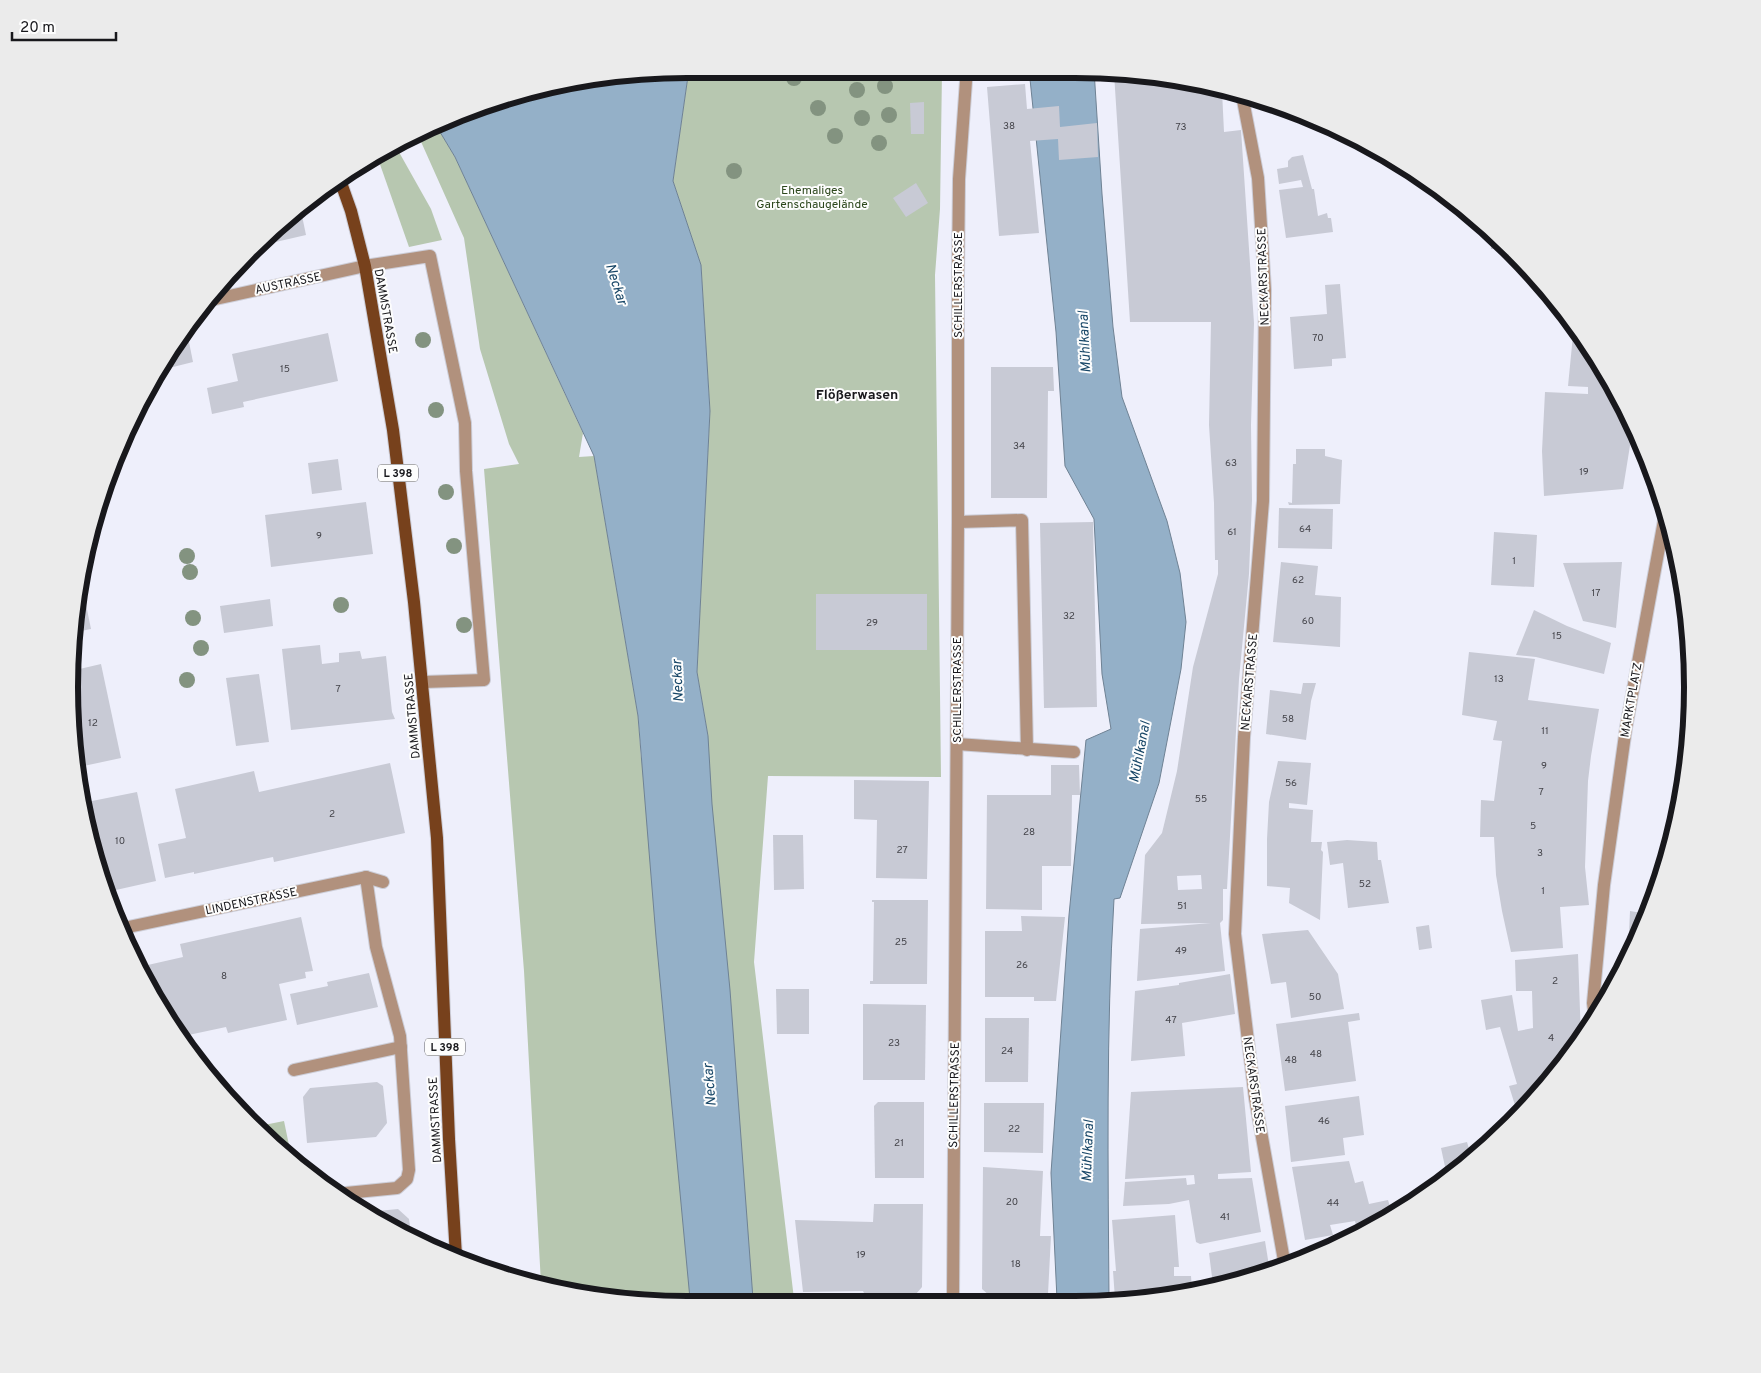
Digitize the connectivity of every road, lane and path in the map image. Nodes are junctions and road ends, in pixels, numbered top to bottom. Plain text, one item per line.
1 (966, 81) dead end
2 (1243, 102) edge
3 (342, 185) edge
4 (365, 266) junction
5 (218, 299) edge
6 (958, 522) junction
7 (1663, 528) edge
8 (422, 682) junction
9 (957, 744) junction
10 (1027, 750) junction
11 (1074, 752) dead end
12 (366, 877) junction
13 (383, 882) dead end
14 (127, 927) edge
15 (1593, 1005) edge
16 (401, 1046) junction
17 (294, 1070) dead end
18 (348, 1193) edge
19 (456, 1250) edge
20 (1284, 1258) edge
21 (953, 1296) edge

1 - 6 street, SCHILLERSTRASSE
2 - 20 street, NECKARSTRASSE
3 - 4 main road, DAMMSTRASSE / L 398
4 - 5 street, AUSTRASSE
4 - 8 main road, DAMMSTRASSE / L 398
4 - 8 street, AUSTRASSE
6 - 9 street, SCHILLERSTRASSE
6 - 10 street
7 - 15 street, MARKTPLATZ
8 - 19 main road, DAMMSTRASSE / L 398
9 - 10 street
9 - 21 street, SCHILLERSTRASSE
10 - 11 street
12 - 13 street, LINDENSTRASSE
12 - 14 street, LINDENSTRASSE
12 - 16 street
16 - 17 street
16 - 18 street

